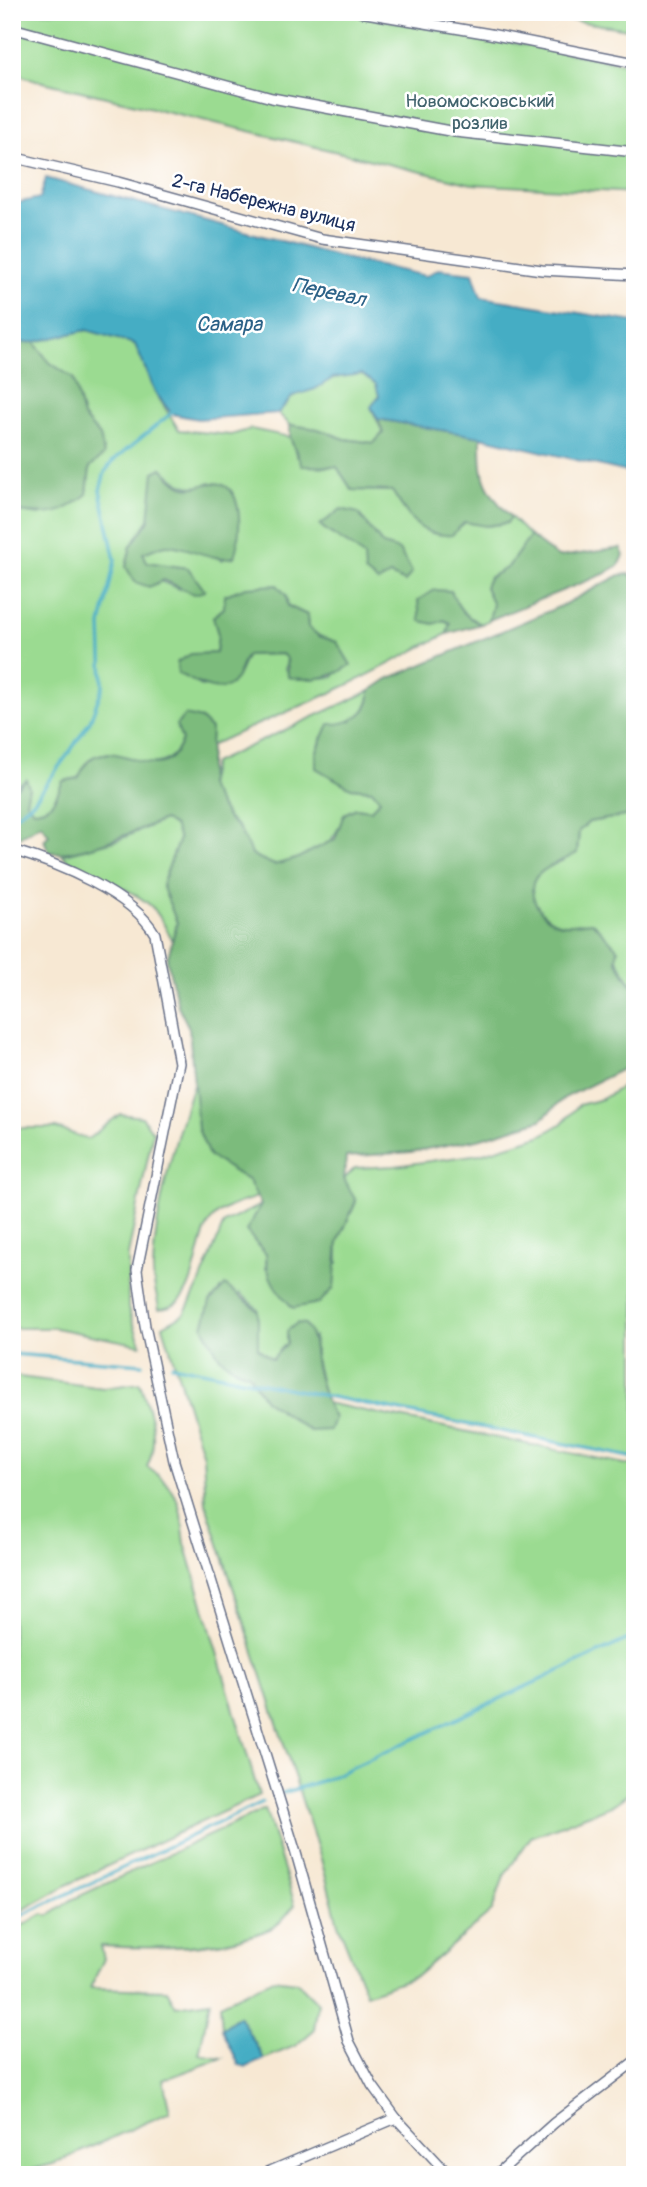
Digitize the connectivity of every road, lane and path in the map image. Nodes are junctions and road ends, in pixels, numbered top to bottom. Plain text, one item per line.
1 (360, 12) edge
2 (12, 28) edge
3 (635, 63) edge
4 (635, 152) edge
5 (12, 157) edge
6 (635, 275) edge
7 (12, 850) edge
8 (635, 2061) edge
9 (396, 2118) junction
10 (446, 2171) edge
11 (261, 2175) edge
12 (427, 2175) edge
13 (496, 2175) edge

1 - 3 street
2 - 4 street
5 - 6 street, 2-га Набережна вулиця
7 - 9 street
8 - 13 street
9 - 10 street
9 - 11 street
10 - 12 street

